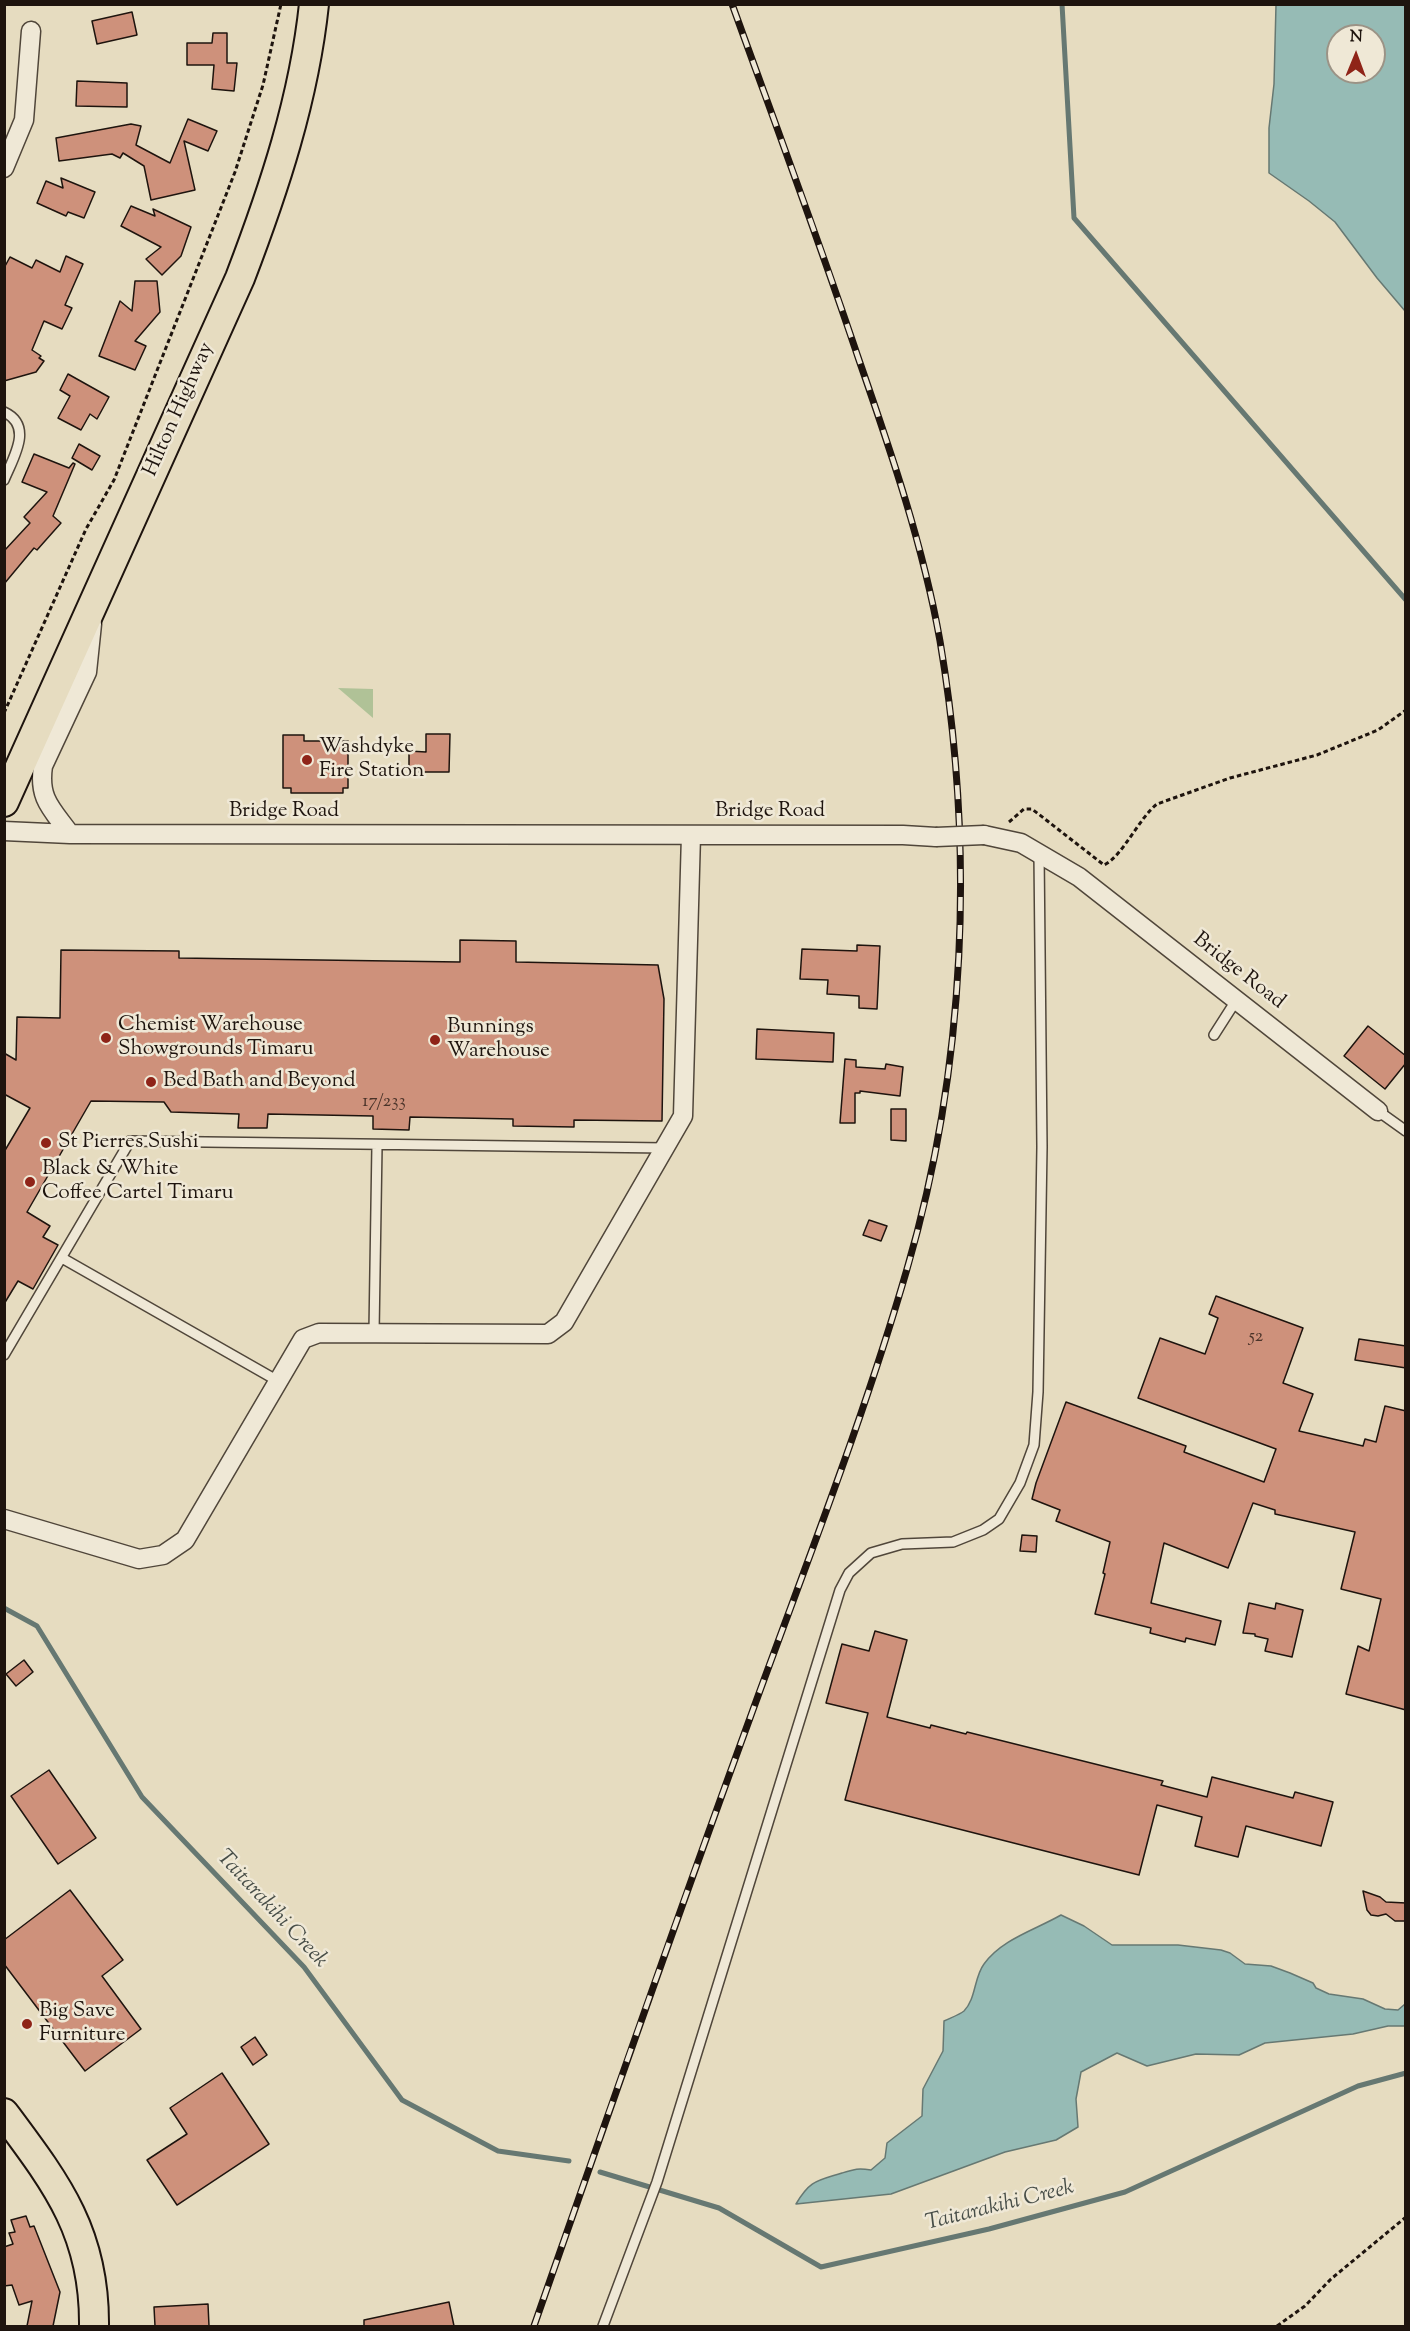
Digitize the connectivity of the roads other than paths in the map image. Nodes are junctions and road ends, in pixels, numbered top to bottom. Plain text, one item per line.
1 (314, 4) edge
2 (31, 31) dead end
3 (4, 168) edge
4 (4, 412) edge
5 (4, 480) edge
6 (95, 603) junction
7 (4, 802) edge
8 (4, 831) edge
9 (70, 834) junction
10 (691, 835) junction
11 (1040, 853) junction
12 (1237, 999) junction
13 (1214, 1035) dead end
14 (1378, 1111) joint
15 (1406, 1131) edge
16 (377, 1145) junction
17 (665, 1148) junction
18 (63, 1258) junction
19 (374, 1332) junction
20 (4, 1355) edge
21 (278, 1381) junction
22 (4, 1519) edge
23 (4, 2113) edge
24 (94, 2326) edge
25 (603, 2326) edge

1 - 6 highway, Hilton Highway
2 - 3 street
4 - 5 lane
6 - 7 highway, Hilton Highway
6 - 9 street
8 - 9 street, Bridge Road
9 - 10 street, Bridge Road
10 - 11 street, Bridge Road, bridge
10 - 17 street
11 - 12 street, Bridge Road
11 - 25 lane
12 - 13 lane
12 - 14 street, Bridge Road
14 - 15 lane
16 - 17 lane
16 - 18 lane
16 - 19 lane
17 - 19 street
18 - 20 lane
18 - 21 lane
19 - 21 street
21 - 22 street
23 - 24 highway

